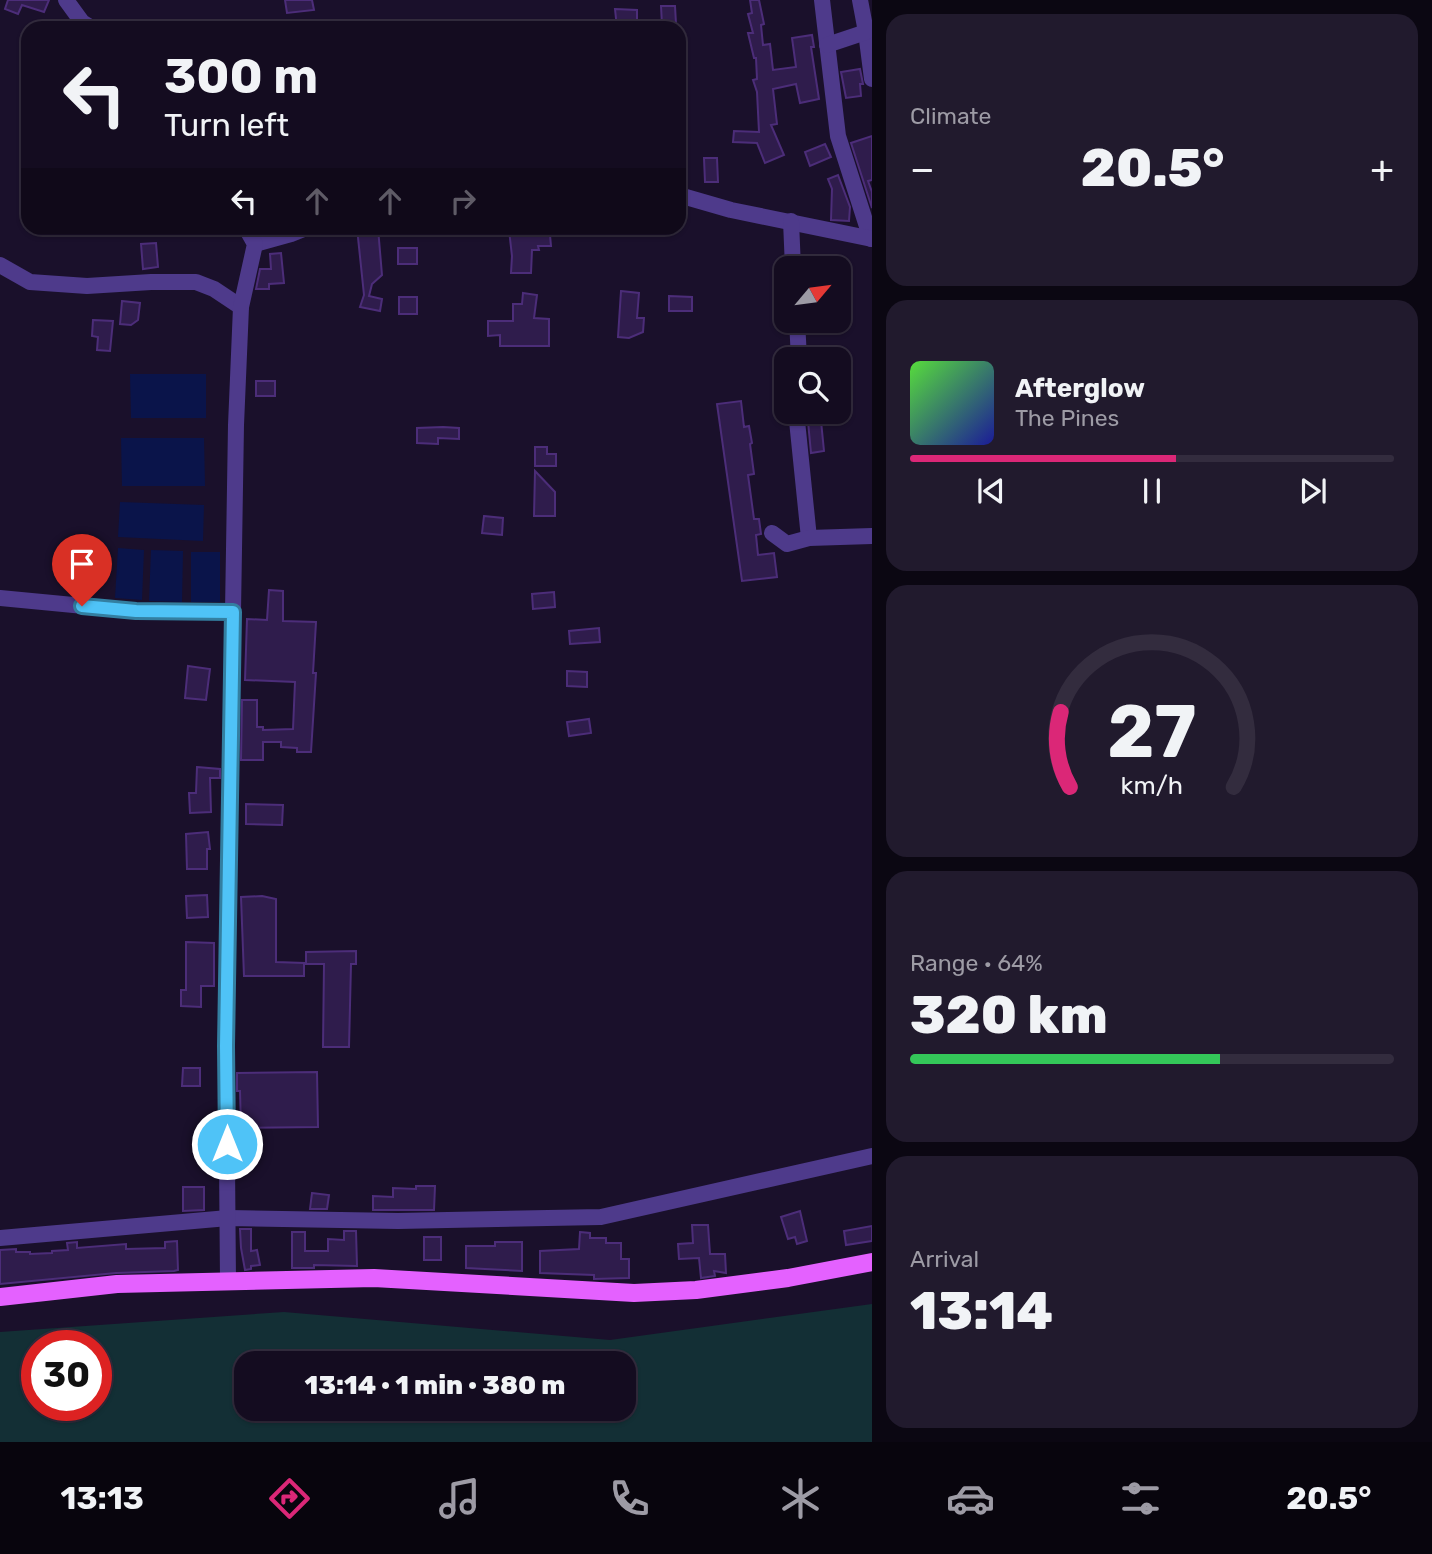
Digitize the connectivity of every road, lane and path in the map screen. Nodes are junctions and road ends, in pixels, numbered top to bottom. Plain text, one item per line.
1 (66, 0) edge
2 (822, 0) edge
3 (860, 0) edge
4 (81, 21) edge
5 (866, 32) junction
6 (827, 45) junction
7 (872, 79) edge
8 (686, 197) edge
9 (791, 221) junction
10 (250, 235) edge
11 (287, 235) edge
12 (871, 239) edge
13 (255, 243) junction
14 (792, 256) edge
15 (0, 265) edge
16 (241, 307) junction
17 (797, 424) edge
18 (772, 533) dead end
19 (872, 536) edge
20 (809, 538) junction
21 (0, 598) edge
22 (233, 612) junction
23 (872, 1156) edge
24 (228, 1218) junction
25 (0, 1238) edge
26 (872, 1262) edge
27 (228, 1281) junction
28 (0, 1297) edge

1 - 4 street
2 - 6 street
3 - 5 street
5 - 6 street
5 - 7 street
6 - 12 street
8 - 9 street
9 - 12 street
9 - 14 street
10 - 13 street
11 - 13 street
13 - 16 street
15 - 16 street
16 - 22 street
17 - 20 street
18 - 20 street
19 - 20 street
21 - 22 street
22 - 24 street
23 - 24 street
24 - 25 street
24 - 27 street
26 - 27 main road
27 - 28 main road

